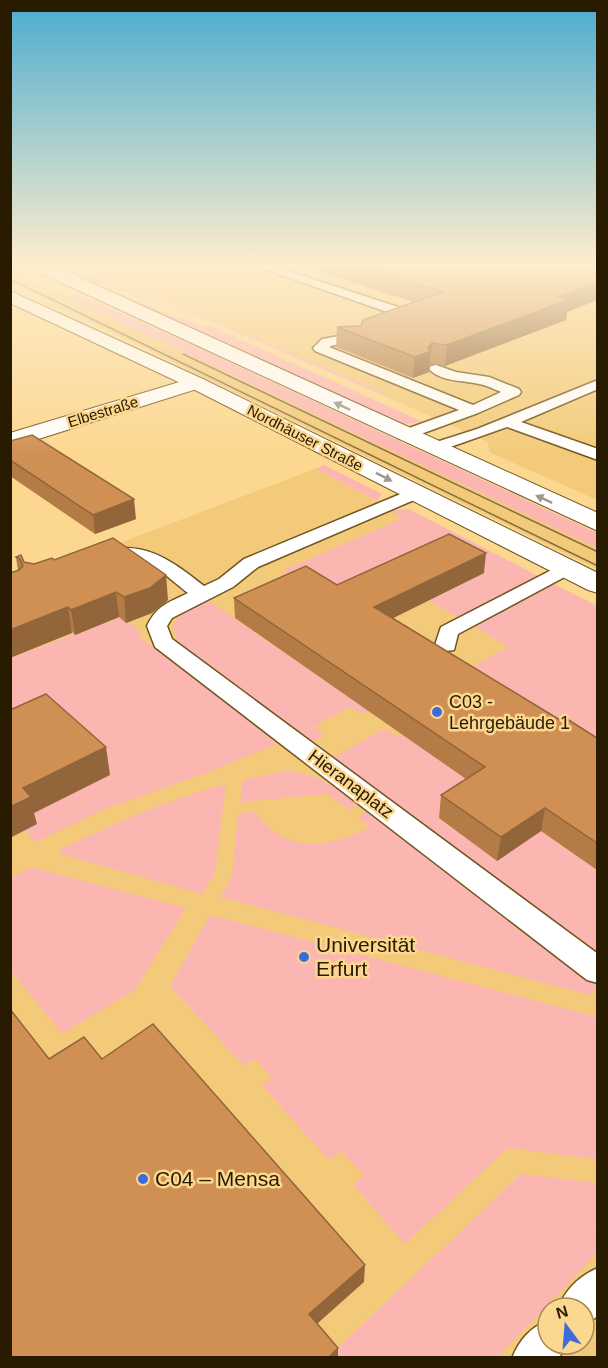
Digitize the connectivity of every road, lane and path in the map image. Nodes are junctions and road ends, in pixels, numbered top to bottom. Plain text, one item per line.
1 (78, 328) edge
2 (173, 328) edge
3 (380, 328) edge
4 (436, 369) edge
5 (196, 383) junction
6 (597, 384) edge
7 (514, 392) junction
8 (550, 404) junction
9 (472, 410) junction
10 (507, 422) junction
11 (404, 435) junction
12 (10, 441) edge
13 (433, 448) junction
14 (597, 456) edge
15 (416, 493) junction
16 (597, 523) edge
17 (91, 561) edge
18 (567, 568) junction
19 (597, 584) edge
20 (202, 594) junction
21 (446, 645) dead end
22 (597, 971) edge

1 - 5 main road, Nordhäuser Straße
11 -> 2 main road
3 - 9 lane
4 - 7 lane
5 - 12 main road, Elbestraße
5 -> 15 main road, Nordhäuser Straße
6 - 8 lane
7 - 8 lane
7 - 9 lane
8 - 10 lane
9 - 11 lane
10 - 13 lane
10 - 14 lane
11 - 13 main road
16 -> 13 main road
15 - 18 main road, Nordhäuser Straße
15 - 20 lane, Hieranaplatz
17 - 20 lane
18 - 19 main road, Nordhäuser Straße
18 - 21 lane
20 - 22 lane, Hieranaplatz

